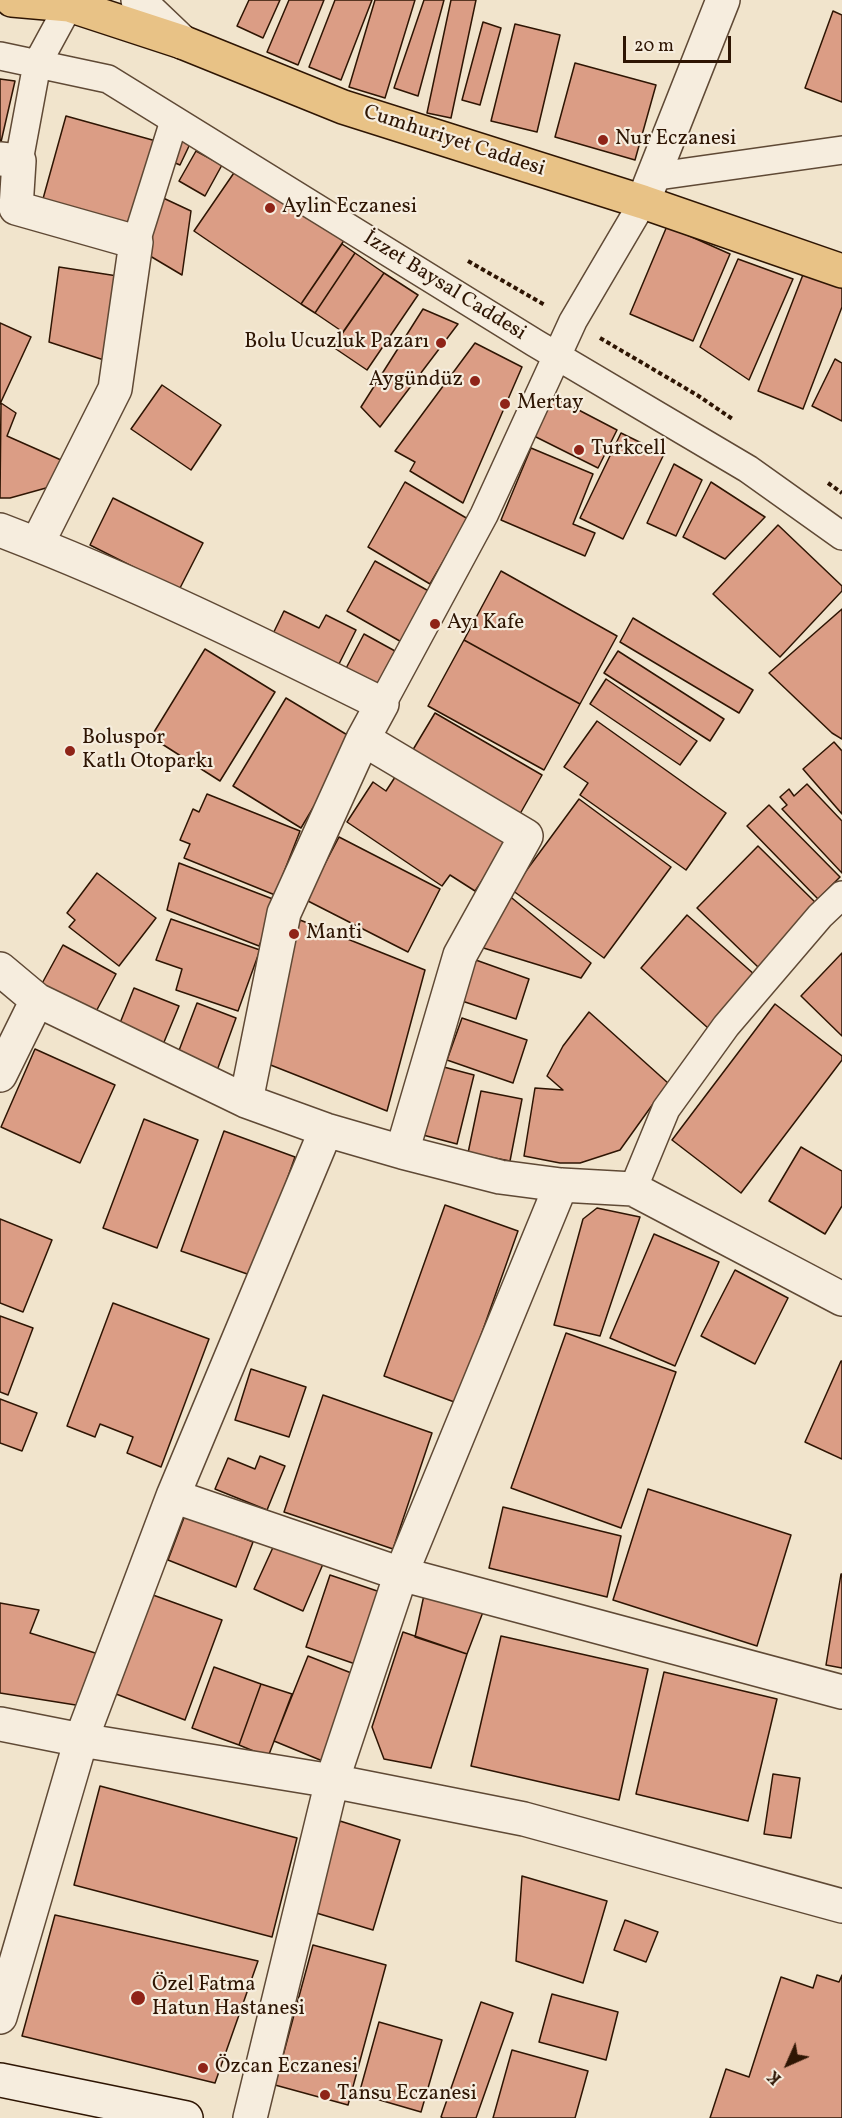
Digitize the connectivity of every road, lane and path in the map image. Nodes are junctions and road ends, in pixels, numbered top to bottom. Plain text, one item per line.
1 (12, 0) edge
2 (138, 0) edge
3 (723, 0) edge
4 (69, 3) edge
5 (182, 42) junction
6 (0, 56) edge
7 (37, 64) junction
8 (174, 121) junction
9 (842, 150) edge
10 (10, 160) edge
11 (647, 189) junction
12 (136, 242) junction
13 (842, 271) edge
14 (557, 356) junction
15 (0, 530) edge
16 (842, 536) edge
17 (37, 544) junction
18 (382, 704) junction
19 (363, 739) junction
20 (842, 895) edge
21 (0, 969) edge
22 (37, 1000) junction
23 (0, 1075) edge
24 (246, 1101) junction
25 (326, 1130) junction
26 (402, 1152) junction
27 (561, 1185) junction
28 (633, 1189) junction
29 (842, 1299) edge
30 (173, 1497) junction
31 (401, 1574) junction
32 (842, 1692) edge
33 (0, 1724) edge
34 (81, 1740) junction
35 (332, 1781) junction
36 (842, 1906) edge
37 (0, 2017) edge
38 (0, 2080) edge
39 (186, 2118) edge
40 (250, 2118) edge

1 - 4 main road, Cumhuriyet Caddesi
2 - 5 street
3 - 11 street
4 - 5 main road, Cumhuriyet Caddesi
4 - 7 street
5 - 11 main road, Cumhuriyet Caddesi
6 - 7 street, İzzet Baysal Caddesi
7 - 8 street, İzzet Baysal Caddesi
7 - 10 street
8 - 12 street
8 - 14 street, İzzet Baysal Caddesi
9 - 11 street
10 - 12 street
11 - 13 main road, Cumhuriyet Caddesi
11 - 14 street
12 - 17 street
14 - 16 street, İzzet Baysal Caddesi
14 - 18 street
15 - 17 street
17 - 18 street
18 - 19 street
19 - 24 street
19 - 26 street
20 - 28 street
21 - 22 street
22 - 23 street
22 - 24 street
24 - 25 street
25 - 26 street
25 - 30 street
26 - 27 street
27 - 28 street
27 - 31 street
28 - 29 street
30 - 31 street
30 - 34 street
31 - 32 street
31 - 35 street
33 - 34 street
34 - 35 street
34 - 37 street
35 - 36 street
35 - 40 street
38 - 39 street

